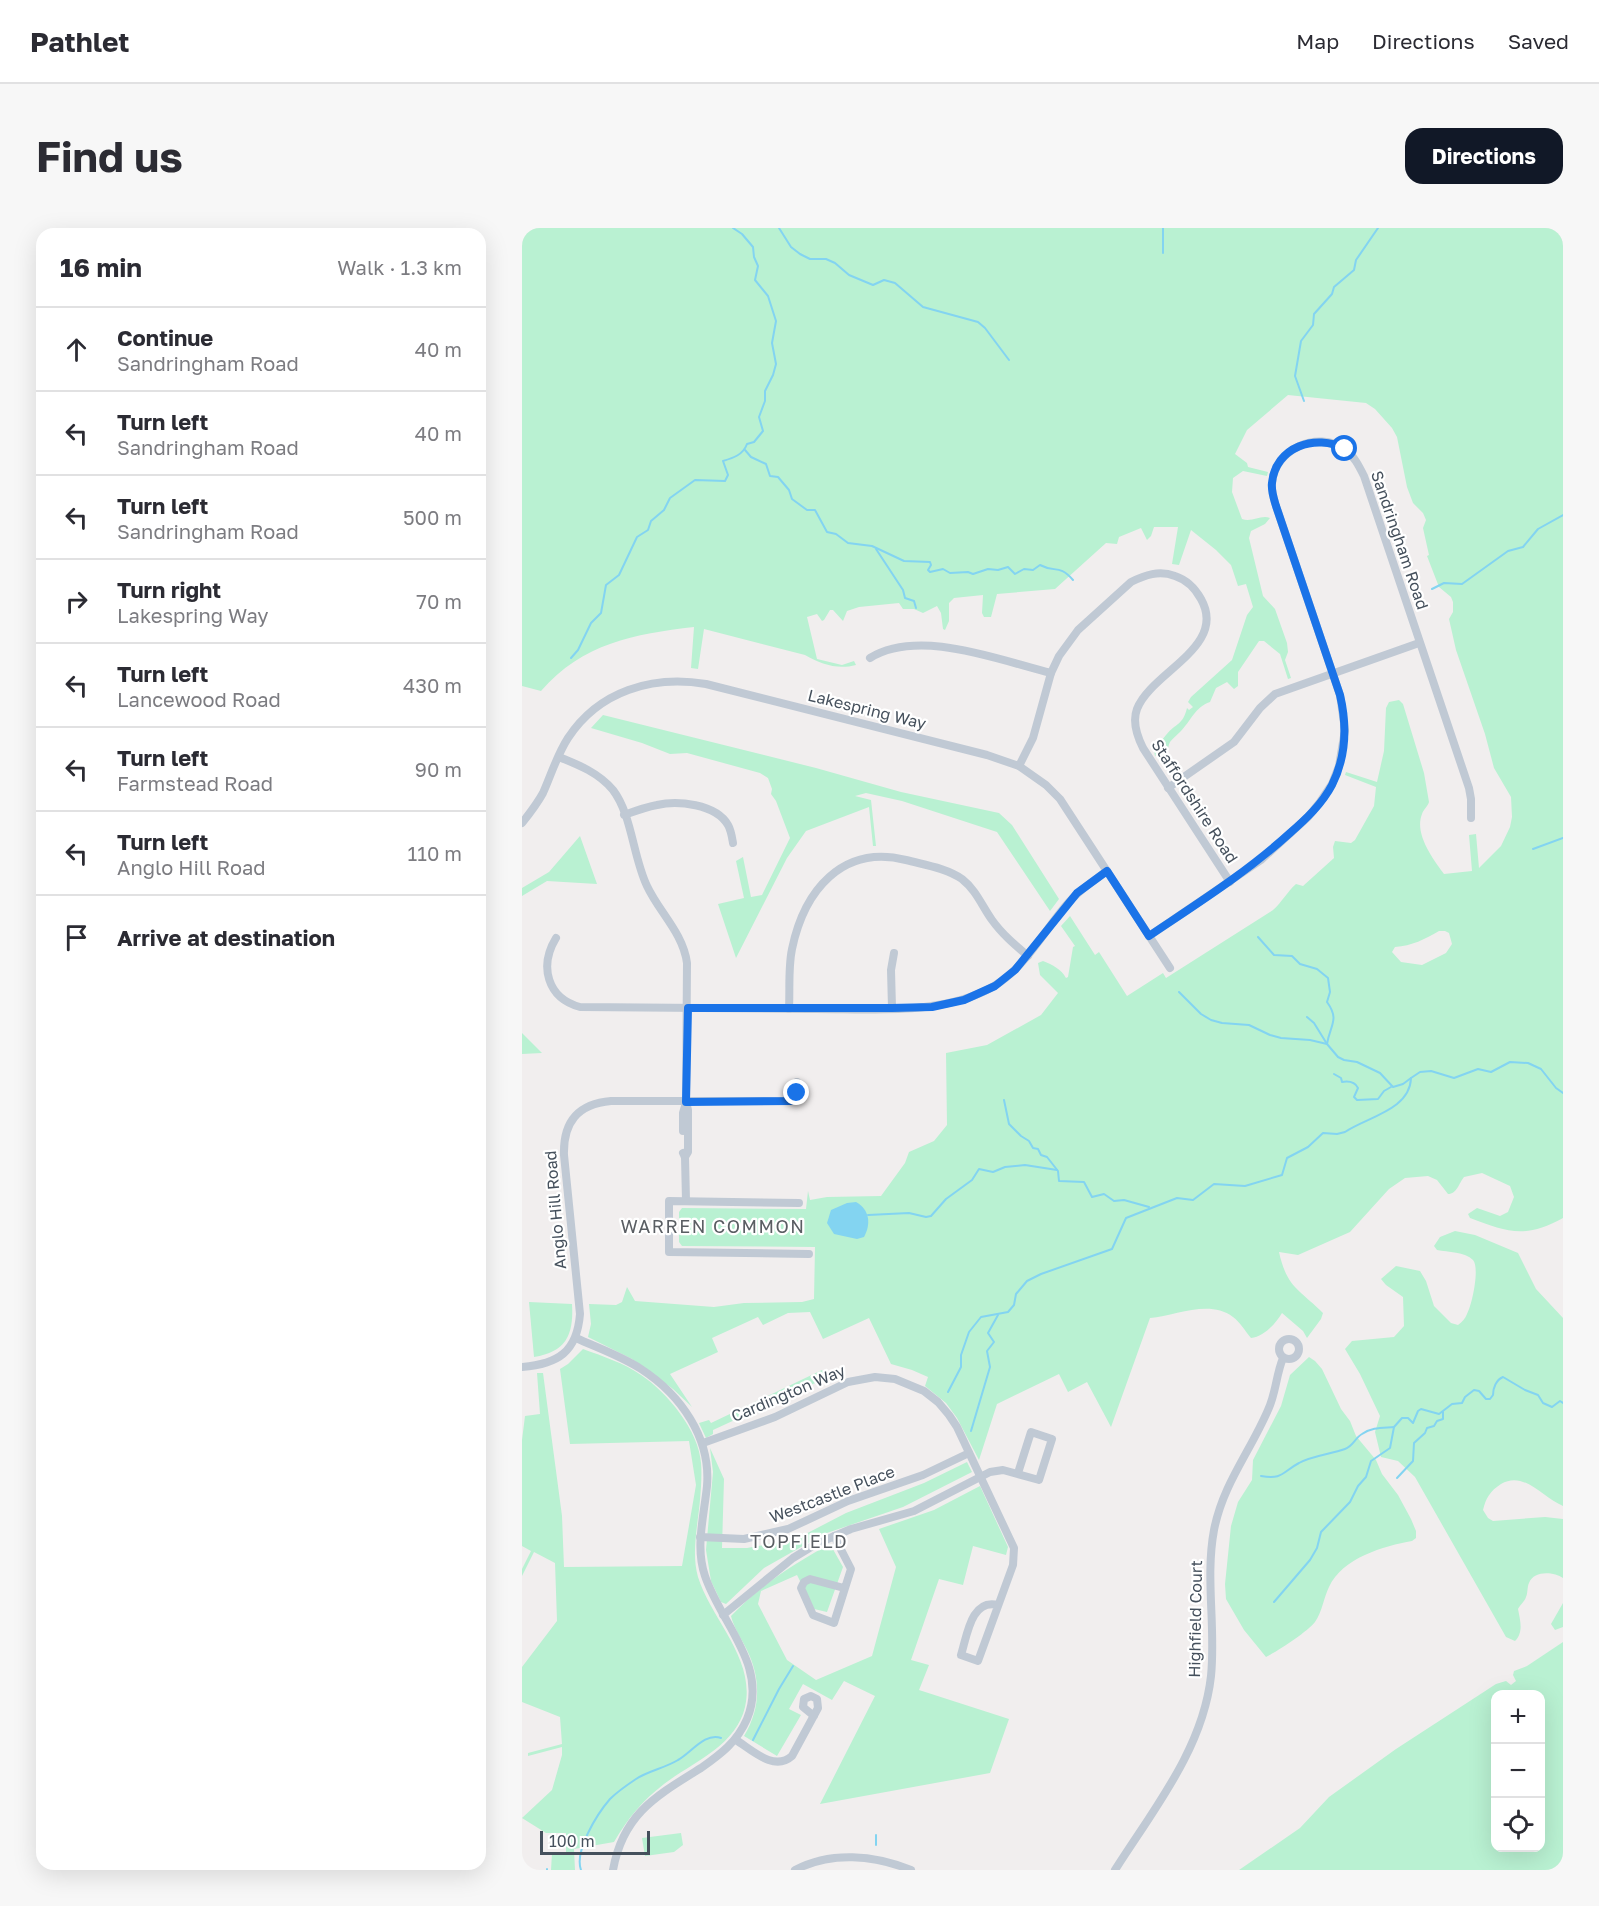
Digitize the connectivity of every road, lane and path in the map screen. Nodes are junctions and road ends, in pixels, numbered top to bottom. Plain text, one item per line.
1 (1419, 643) junction
2 (870, 658) dead end
3 (1051, 673) junction
4 (1332, 673) junction
5 (559, 757) junction
6 (1019, 766) junction
7 (1168, 788) junction
8 (624, 815) junction
9 (1471, 818) dead end
10 (522, 823) edge
11 (733, 843) dead end
12 (1107, 871) junction
13 (1230, 882) junction
14 (1149, 936) junction
15 (556, 938) dead end
16 (894, 953) dead end
17 (1028, 956) junction
18 (1170, 968) dead end
19 (688, 1008) junction
20 (892, 1008) junction
21 (789, 1009) junction
22 (797, 1082) dead end
23 (686, 1102) junction
24 (686, 1201) junction
25 (799, 1203) dead end
26 (809, 1254) dead end
27 (576, 1338) junction
28 (1283, 1358) dead end
29 (522, 1367) edge
30 (703, 1443) junction
31 (969, 1453) junction
32 (1018, 1473) junction
33 (981, 1477) junction
34 (834, 1536) junction
35 (700, 1537) junction
36 (844, 1588) junction
37 (998, 1605) junction
38 (723, 1615) junction
39 (814, 1716) dead end
40 (736, 1740) junction
41 (613, 1870) edge
42 (795, 1870) edge
43 (911, 1870) edge
44 (1115, 1870) edge

1 - 4 street
1 - 4 street, Sandringham Road
1 - 9 street, Sandringham Road
2 - 3 street
3 - 6 street, Staffordshire Road
3 - 7 street, Staffordshire Road
4 - 7 street
4 - 13 street, Sandringham Road
5 - 6 street, Lakespring Way
5 - 8 street
5 - 10 street, Lakespring Way
6 - 12 street, Lakespring Way
7 - 13 street, Staffordshire Road
8 - 11 street
8 - 19 street
12 - 14 street, Lakespring Way
12 - 17 street
13 - 14 street, Sandringham Road
14 - 18 street, Lakespring Way
15 - 19 street
16 - 20 street
17 - 20 street
17 - 21 street
19 - 21 street
19 - 23 street
20 - 21 street
22 - 23 street, Anglo Hill Road
23 - 24 street
23 - 27 street, Anglo Hill Road
24 - 25 street
24 - 26 street
27 - 29 street
27 - 30 street
28 - 44 street, Highfield Court
30 - 31 street, Cardington Way
30 - 35 street
31 - 33 street, Cardington Way
31 - 35 street, Westcastle Place
32 - 32 street
32 - 33 street
33 - 34 street
33 - 37 street, Cardington Way
34 - 36 street
34 - 38 street
35 - 38 street
36 - 36 street
37 - 37 street, Cardington Way
38 - 40 street
39 - 40 street
40 - 41 street
42 - 43 street

